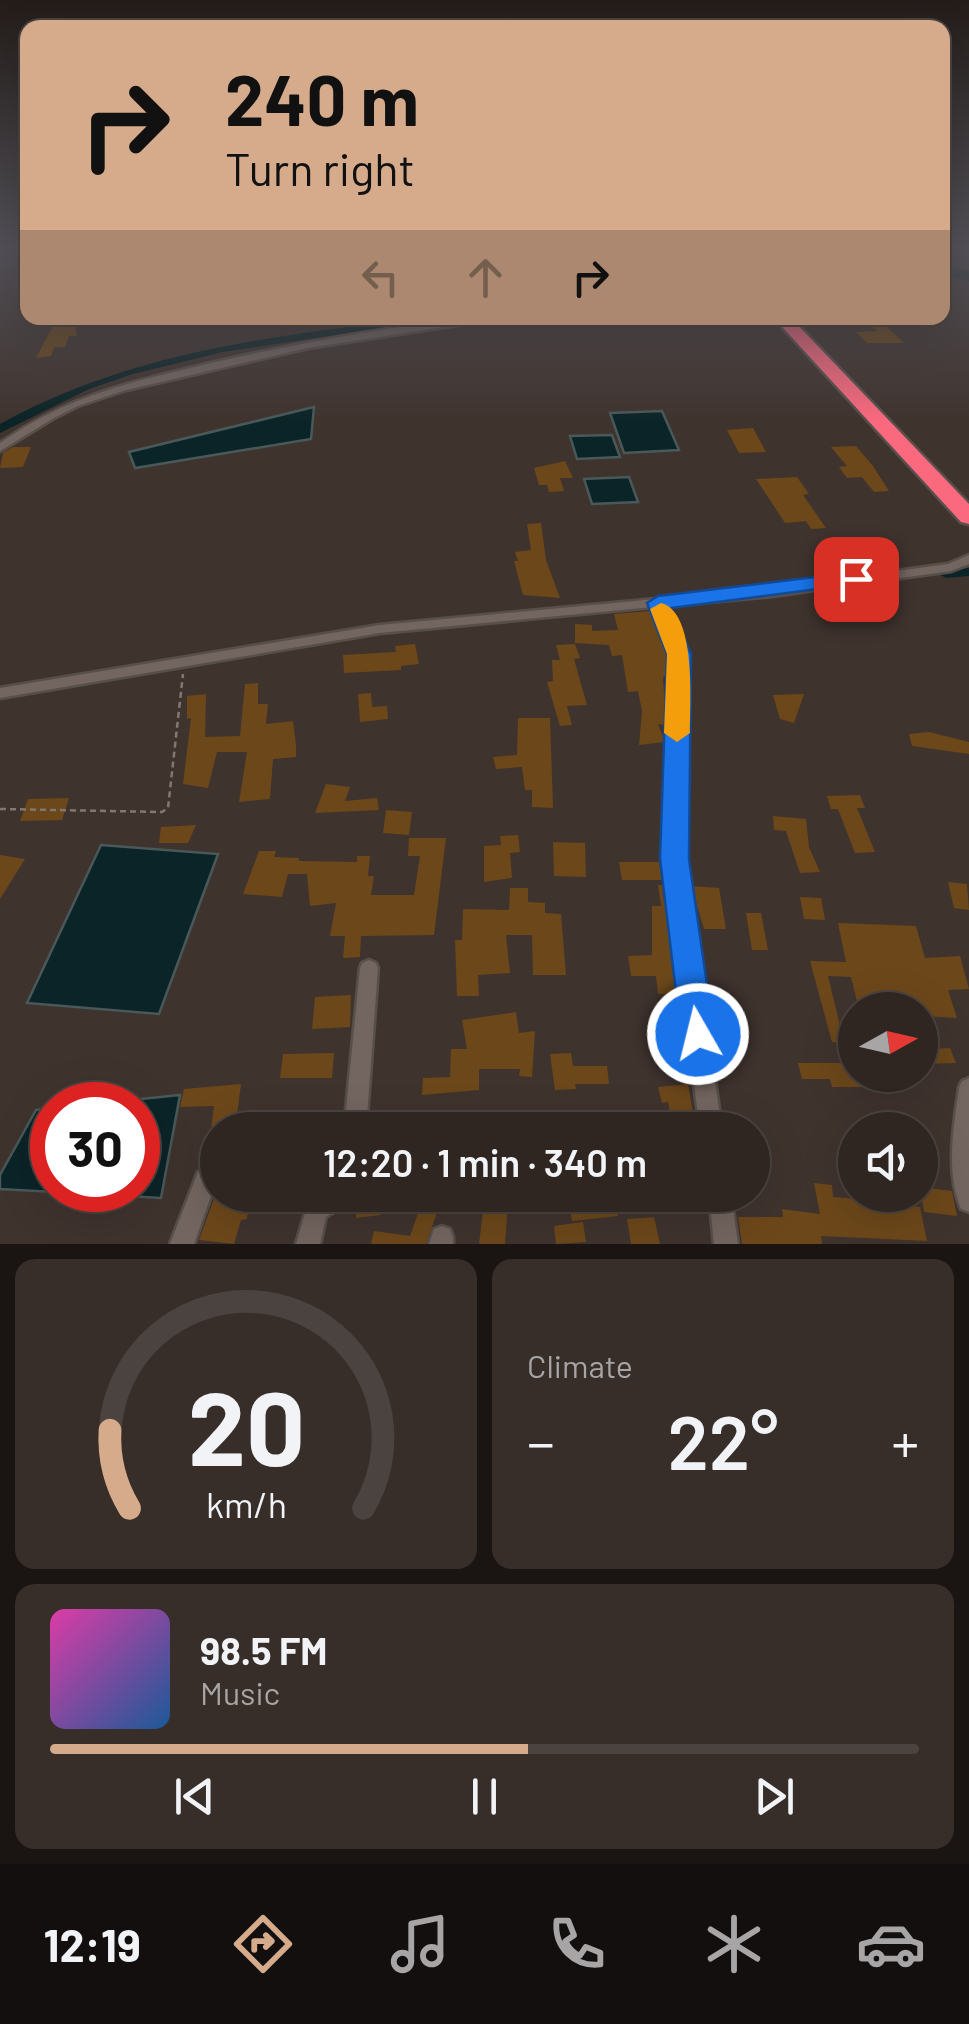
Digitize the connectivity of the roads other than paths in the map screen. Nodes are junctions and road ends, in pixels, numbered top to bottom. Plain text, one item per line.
1 (439, 325) edge
2 (789, 325) edge
3 (807, 325) edge
4 (0, 448) edge
5 (969, 494) edge
6 (969, 517) edge
7 (969, 559) edge
8 (658, 603) junction
9 (0, 693) edge
10 (369, 968) dead end
11 (969, 1087) edge
12 (357, 1112) edge
13 (709, 1112) edge
14 (200, 1195) edge
15 (969, 1200) edge
16 (316, 1212) edge
17 (722, 1212) edge
18 (182, 1244) edge
19 (308, 1244) edge
20 (726, 1244) edge

1 - 4 street
2 - 6 highway
3 - 5 highway
7 - 8 street
8 - 9 street
8 - 13 street
10 - 12 street
11 - 15 street
14 - 18 street
16 - 19 street
17 - 20 street

